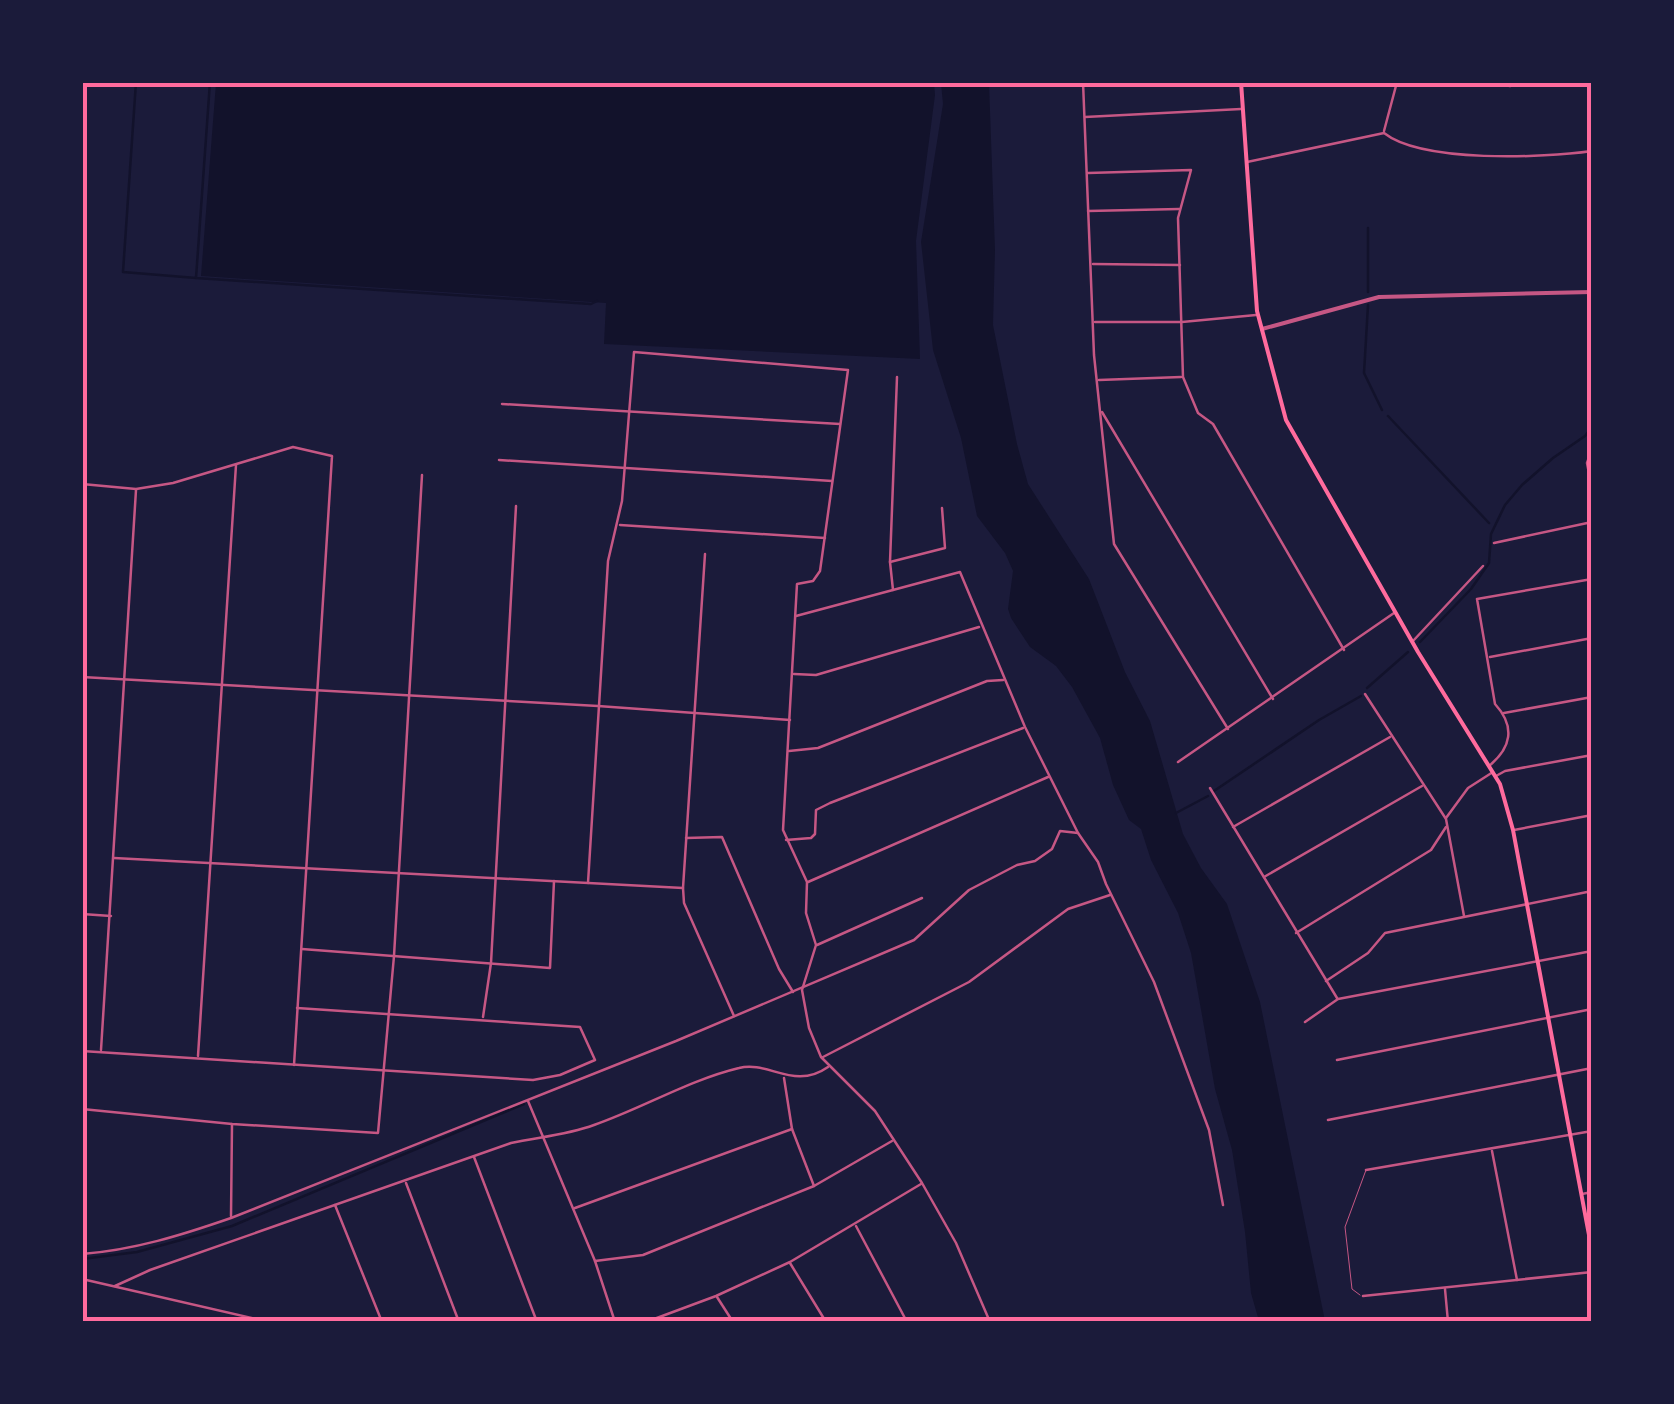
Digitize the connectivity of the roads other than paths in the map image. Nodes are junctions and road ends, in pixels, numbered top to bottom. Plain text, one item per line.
1 (84, 82) edge
2 (1083, 82) edge
3 (1240, 82) edge
4 (1396, 82) edge
5 (1486, 82) edge
6 (1525, 82) edge
7 (82, 109) edge
8 (1242, 109) junction
9 (1085, 117) junction
10 (1384, 133) junction
11 (1592, 151) edge
12 (1246, 162) junction
13 (1087, 172) junction
14 (1180, 209) junction
15 (1088, 211) junction
16 (1090, 264) junction
17 (1182, 264) junction
18 (1592, 292) edge
19 (1258, 314) junction
20 (1092, 322) junction
21 (1182, 322) junction
22 (1262, 329) junction
23 (897, 377) dead end
24 (1183, 377) junction
25 (1097, 380) junction
26 (502, 404) dead end
27 (1100, 408) junction
28 (626, 414) junction
29 (842, 424) junction
30 (1592, 449) edge
31 (499, 460) dead end
32 (236, 464) junction
33 (625, 468) junction
34 (422, 475) dead end
35 (834, 481) junction
36 (1591, 481) edge
37 (82, 484) edge
38 (136, 489) junction
39 (1592, 489) edge
40 (516, 506) dead end
41 (942, 508) dead end
42 (1592, 522) edge
43 (619, 525) junction
44 (825, 538) junction
45 (1494, 543) dead end
46 (705, 554) dead end
47 (890, 562) junction
48 (1484, 566) dead end
49 (1592, 579) edge
50 (894, 592) junction
51 (1395, 612) junction
52 (796, 616) junction
53 (980, 627) junction
54 (1592, 638) edge
55 (1412, 642) junction
56 (1344, 650) junction
57 (1486, 657) junction
58 (792, 674) junction
59 (82, 677) edge
60 (125, 678) junction
61 (1003, 680) junction
62 (224, 684) junction
63 (317, 689) junction
64 (1364, 694) dead end
65 (410, 695) junction
66 (1592, 697) edge
67 (1273, 699) junction
68 (506, 700) junction
69 (598, 706) junction
70 (694, 713) junction
71 (1504, 713) junction
72 (790, 720) junction
73 (1024, 727) junction
74 (1228, 729) junction
75 (1391, 736) junction
76 (788, 752) junction
77 (1592, 755) edge
78 (1178, 762) dead end
79 (1492, 772) junction
80 (1049, 777) junction
81 (1422, 786) junction
82 (1210, 788) dead end
83 (1592, 815) edge
84 (1446, 819) junction
85 (1447, 826) junction
86 (1232, 828) junction
87 (1512, 830) junction
88 (1078, 832) junction
89 (686, 838) junction
90 (785, 840) junction
91 (114, 858) junction
92 (211, 863) junction
93 (305, 868) junction
94 (400, 873) junction
95 (1263, 878) junction
96 (495, 879) junction
97 (554, 881) junction
98 (806, 882) junction
99 (588, 883) junction
100 (683, 888) junction
101 (1592, 891) edge
102 (1111, 894) junction
103 (922, 898) dead end
104 (1526, 904) junction
105 (82, 914) edge
106 (111, 916) junction
107 (1465, 918) junction
108 (1296, 934) junction
109 (816, 945) junction
110 (300, 949) junction
111 (1592, 951) edge
112 (394, 956) junction
113 (1538, 962) junction
114 (492, 963) junction
115 (1326, 981) junction
116 (802, 990) junction
117 (794, 993) junction
118 (1338, 999) junction
119 (296, 1008) junction
120 (1592, 1009) edge
121 (387, 1013) junction
122 (735, 1017) junction
123 (483, 1018) junction
124 (1548, 1018) junction
125 (1305, 1022) dead end
126 (82, 1051) edge
127 (101, 1052) junction
128 (821, 1057) junction
129 (198, 1058) junction
130 (1337, 1060) dead end
131 (294, 1065) junction
132 (829, 1066) junction
133 (1592, 1068) edge
134 (383, 1071) junction
135 (1560, 1075) junction
136 (784, 1077) junction
137 (528, 1100) junction
138 (82, 1110) edge
139 (1328, 1120) dead end
140 (232, 1124) junction
141 (792, 1129) junction
142 (1592, 1131) edge
143 (1570, 1135) junction
144 (543, 1138) junction
145 (893, 1140) junction
146 (1492, 1150) junction
147 (473, 1156) junction
148 (1366, 1170) joint
149 (405, 1180) junction
150 (922, 1184) junction
151 (814, 1186) junction
152 (1592, 1192) edge
153 (1580, 1194) junction
154 (335, 1204) junction
155 (1223, 1205) dead end
156 (574, 1209) junction
157 (230, 1218) junction
158 (855, 1223) junction
159 (1592, 1251) edge
160 (82, 1254) edge
161 (594, 1260) junction
162 (790, 1262) junction
163 (1592, 1272) edge
164 (82, 1279) edge
165 (1516, 1280) junction
166 (115, 1286) junction
167 (1444, 1287) junction
168 (716, 1296) junction
169 (1363, 1296) joint
170 (270, 1322) edge
171 (382, 1322) edge
172 (459, 1322) edge
173 (538, 1322) edge
174 (615, 1322) edge
175 (646, 1322) edge
176 (733, 1322) edge
177 (826, 1322) edge
178 (907, 1322) edge
179 (990, 1322) edge
180 (1448, 1322) edge

1 - 7 main road
2 - 9 street
3 - 8 main road
4 - 10 street
5 - 6 street
8 - 9 street
8 - 12 main road
9 - 13 street
10 - 11 street
10 - 12 street
12 - 19 main road
13 - 14 street
13 - 15 street
14 - 15 street
14 - 17 street
15 - 16 street
16 - 17 street
16 - 20 street
17 - 21 street
18 - 22 street
19 - 21 street
19 - 22 main road
20 - 21 street
20 - 25 street
21 - 24 street
22 - 51 main road
23 - 47 street
24 - 25 street
24 - 56 street
25 - 27 street
26 - 28 street
27 - 67 street
27 - 74 street
28 - 29 street
28 - 29 street
28 - 33 street
29 - 35 street
30 - 36 street
31 - 33 street
32 - 38 street
32 - 62 street
32 - 63 street
33 - 35 street
33 - 43 street
34 - 65 street
35 - 44 street
36 - 39 street
37 - 38 street
38 - 60 street
40 - 68 street
41 - 47 street
42 - 45 street
43 - 44 street
43 - 69 street
44 - 52 street
46 - 70 street
47 - 50 street
48 - 55 street
49 - 57 street
50 - 52 street
50 - 53 street
51 - 55 main road
51 - 56 street
52 - 58 street
53 - 58 street
53 - 61 street
54 - 57 street
55 - 79 main road
56 - 67 street
57 - 71 street
58 - 72 street
59 - 60 street
60 - 62 street
60 - 91 street
61 - 73 street
61 - 76 street
62 - 63 street
62 - 92 street
63 - 65 street
63 - 93 street
64 - 75 street
65 - 68 street
65 - 94 street
66 - 71 street
67 - 74 street
68 - 69 street
68 - 96 street
69 - 70 street
69 - 99 street
70 - 72 street
70 - 89 street
71 - 79 street
72 - 76 street
73 - 80 street
73 - 90 street
74 - 78 street
75 - 81 street
75 - 86 street
76 - 90 street
77 - 79 street
79 - 84 street
79 - 87 main road
80 - 88 street
80 - 98 street
81 - 84 street
81 - 95 street
82 - 86 street
83 - 87 street
84 - 85 street
85 - 107 street
85 - 108 street
86 - 95 street
87 - 104 main road
88 - 102 street
88 - 116 street
89 - 100 street
89 - 117 street
90 - 98 street
91 - 92 street
91 - 106 street
92 - 93 street
92 - 129 street
93 - 94 street
93 - 110 street
94 - 96 street
94 - 112 street
95 - 108 street
96 - 97 street
96 - 114 street
97 - 99 street
97 - 114 street
98 - 109 street
99 - 100 street
100 - 122 street
101 - 104 street
102 - 128 street
102 - 155 street
103 - 109 street
104 - 107 street
104 - 113 main road
105 - 106 street
106 - 127 street
107 - 115 street
108 - 115 street
109 - 116 street
110 - 112 street
110 - 119 street
111 - 113 street
112 - 114 street
112 - 121 street
113 - 118 street
113 - 124 main road
114 - 123 street
115 - 118 street
116 - 117 street
116 - 128 street
117 - 122 street
118 - 125 street
119 - 121 street
119 - 131 street
120 - 124 street
121 - 123 street
121 - 134 street
122 - 137 street
123 - 134 street
124 - 130 street
124 - 135 main road
126 - 127 street
127 - 129 street
128 - 132 street
129 - 131 street
131 - 134 street
132 - 136 street
132 - 145 street
133 - 135 street
134 - 140 street
135 - 139 street
135 - 143 main road
136 - 141 street
136 - 144 street
137 - 144 street
137 - 157 street
138 - 140 street
140 - 157 street
141 - 151 street
141 - 156 street
142 - 143 street
143 - 146 street
143 - 153 main road
144 - 147 street
144 - 156 street
145 - 150 street
145 - 151 street
146 - 148 street
146 - 165 street
147 - 149 street
147 - 173 street
148 - 169 lane
149 - 154 street
149 - 172 street
150 - 158 street
150 - 179 street
151 - 161 street
152 - 153 street
153 - 159 main road
154 - 166 street
154 - 171 street
156 - 161 street
157 - 160 street
158 - 162 street
158 - 178 street
161 - 174 street
162 - 168 street
162 - 177 street
163 - 165 street
164 - 166 street
165 - 167 street
166 - 170 street
167 - 169 street
167 - 180 street
168 - 175 street
168 - 176 street

